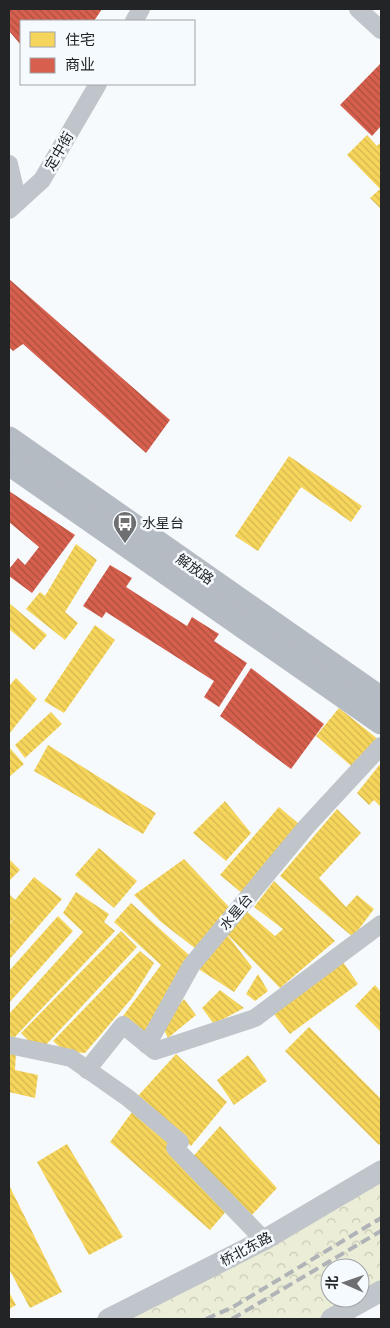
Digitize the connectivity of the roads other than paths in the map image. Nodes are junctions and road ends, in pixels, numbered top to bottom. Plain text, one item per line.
1 (141, 9) edge
2 (358, 9) edge
3 (135, 20) edge
4 (381, 30) edge
5 (97, 85) edge
6 (9, 164) edge
7 (13, 206) edge
8 (9, 439) edge
9 (9, 463) edge
10 (381, 698) edge
11 (381, 722) edge
12 (381, 746) edge
13 (381, 924) edge
14 (9, 1045) edge
15 (148, 1045) junction
16 (87, 1070) junction
17 (381, 1171) edge
18 (264, 1240) junction
19 (381, 1291) edge
20 (108, 1319) edge
21 (331, 1319) edge

1 - 3 street
2 - 4 street
5 - 7 street, 定中街
6 - 7 street
8 - 10 main road, 解放路
9 - 11 main road, 解放路
12 - 15 street, 水星台
13 - 15 street
14 - 16 street
15 - 16 street
16 - 18 street
17 - 18 street, 桥北东路
18 - 20 street, 桥北东路
19 - 21 street

